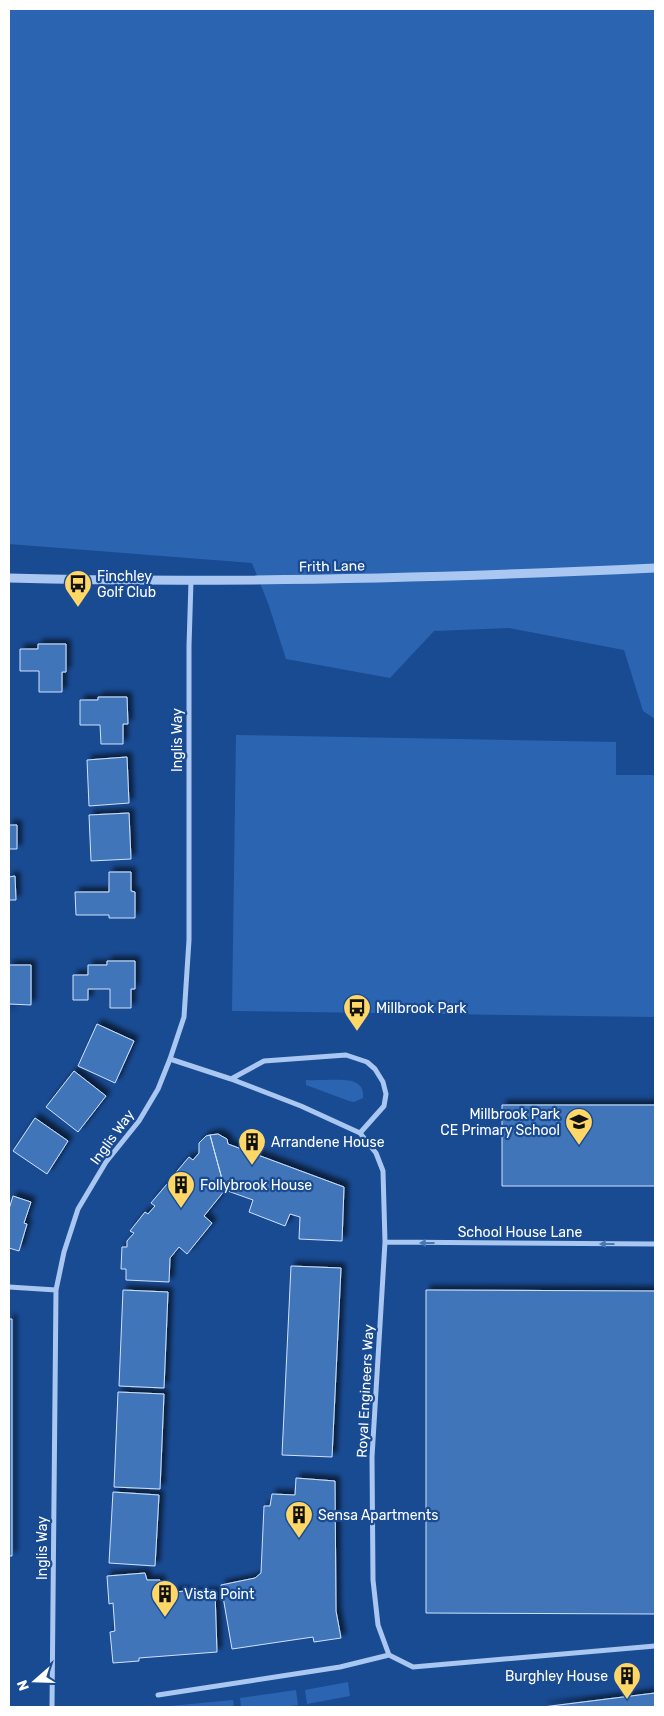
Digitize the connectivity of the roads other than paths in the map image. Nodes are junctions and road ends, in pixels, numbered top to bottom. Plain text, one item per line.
1 (655, 568) edge
2 (9, 578) edge
3 (191, 581) junction
4 (170, 1060) junction
5 (231, 1079) junction
6 (360, 1133) junction
7 (385, 1242) junction
8 (655, 1244) edge
9 (9, 1287) edge
10 (56, 1290) junction
11 (655, 1646) edge
12 (389, 1655) junction
13 (158, 1695) dead end
14 (52, 1707) edge

1 - 3 street, Frith Lane
2 - 3 street, Frith Lane
3 - 4 street, Inglis Way
4 - 5 street, Royal Engineers Way
4 - 10 street, Inglis Way
5 - 6 street, Royal Engineers Way
5 - 6 street
6 - 7 street, Royal Engineers Way
8 -> 7 street, School House Lane
7 - 12 street, Royal Engineers Way
9 - 10 street
10 - 14 street, Inglis Way
11 - 12 street
12 - 13 street

